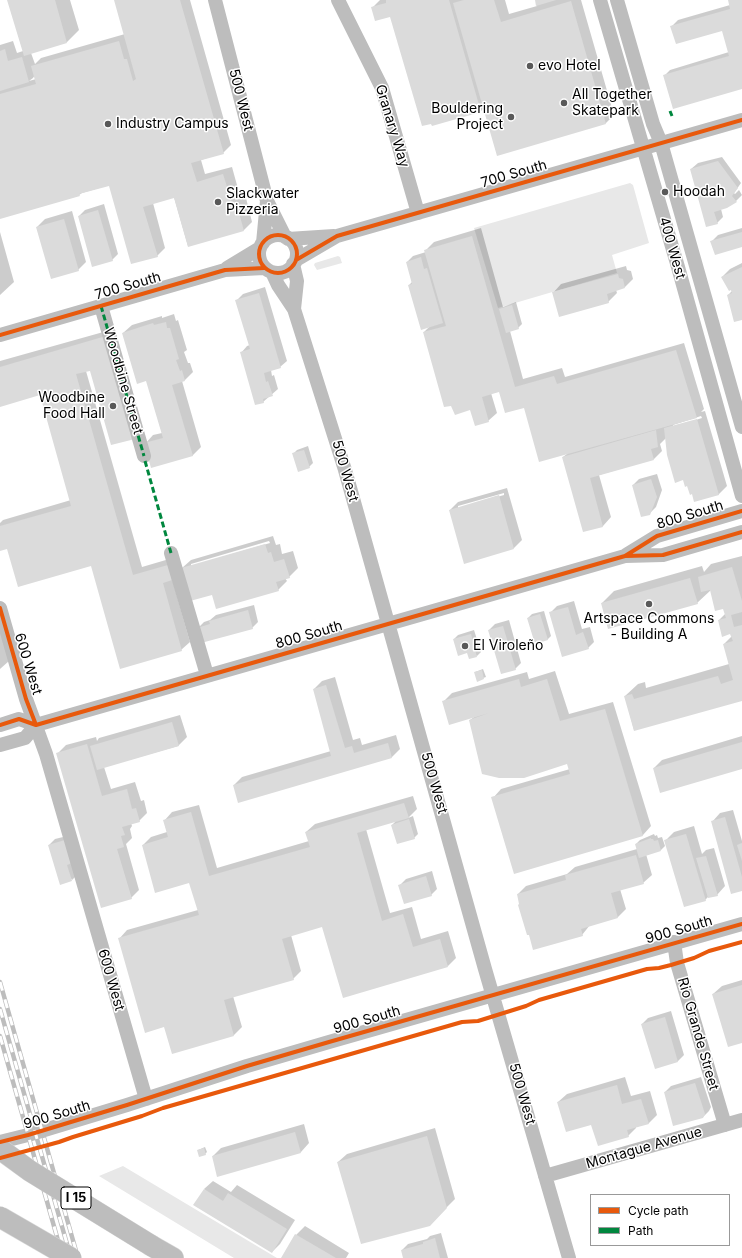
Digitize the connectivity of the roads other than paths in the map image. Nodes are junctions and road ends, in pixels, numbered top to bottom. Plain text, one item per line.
1 (215, 0) edge
2 (338, 0) edge
3 (600, 0) edge
4 (617, 0) edge
5 (742, 120) edge
6 (661, 143) junction
7 (643, 148) junction
8 (267, 201) junction
9 (418, 212) junction
10 (336, 236) junction
11 (287, 238) junction
12 (261, 245) junction
13 (295, 262) junction
14 (225, 270) junction
15 (268, 270) junction
16 (101, 306) junction
17 (294, 308) junction
18 (0, 334) edge
19 (742, 427) edge
20 (144, 456) dead end
21 (742, 496) edge
22 (742, 511) edge
23 (742, 532) edge
24 (171, 553) dead end
25 (625, 556) junction
26 (0, 608) edge
27 (389, 624) junction
28 (207, 675) junction
29 (0, 725) edge
30 (36, 725) junction
31 (0, 745) edge
32 (742, 924) edge
33 (674, 942) junction
34 (493, 994) junction
35 (146, 1099) junction
36 (742, 1120) edge
37 (725, 1125) junction
38 (0, 1142) edge
39 (0, 1149) edge
40 (546, 1176) junction
41 (0, 1217) edge
42 (71, 1258) edge
43 (173, 1258) edge
44 (569, 1258) edge

1 - 8 street, 500 West
2 - 9 street, Granary Way
3 - 7 street, 400 West
4 - 6 street, 400 West
5 - 6 street, 700 South
6 - 7 street, 700 South
6 - 19 street, 400 West
7 - 9 street, 700 South
7 - 21 street, 400 West
8 - 11 street, 500 West
8 - 12 street, 500 West
9 - 10 street, 700 South
10 - 11 street, 700 South
10 - 13 street, 700 South
11 - 12 street
11 - 13 street
12 - 14 street, 700 South
12 - 15 street
13 - 15 street
13 - 17 street, 500 West
14 - 15 street, 700 South
14 - 16 street, 700 South
15 - 17 street, 500 West
16 - 18 street, 700 South
16 - 20 street, Woodbine Street
17 - 27 street, 500 West
22 - 25 street, 800 South
23 - 25 street, 800 South
24 - 28 street
25 - 27 street, 800 South
26 - 30 street, 600 West
27 - 28 street, 800 South
27 - 34 street, 500 West
28 - 30 street, 800 South
29 - 30 street
30 - 31 street, 800 South
30 - 35 street, 600 West
32 - 33 street, 900 South
33 - 34 street, 900 South
33 - 37 street, Rio Grande Street
34 - 35 street, 900 South
34 - 40 street, 500 West
35 - 38 street, 900 South
36 - 37 street, Montague Avenue
37 - 40 street, Montague Avenue
39 - 43 highway, I 15, bridge
40 - 44 street, 500 West
41 - 42 highway, bridge

